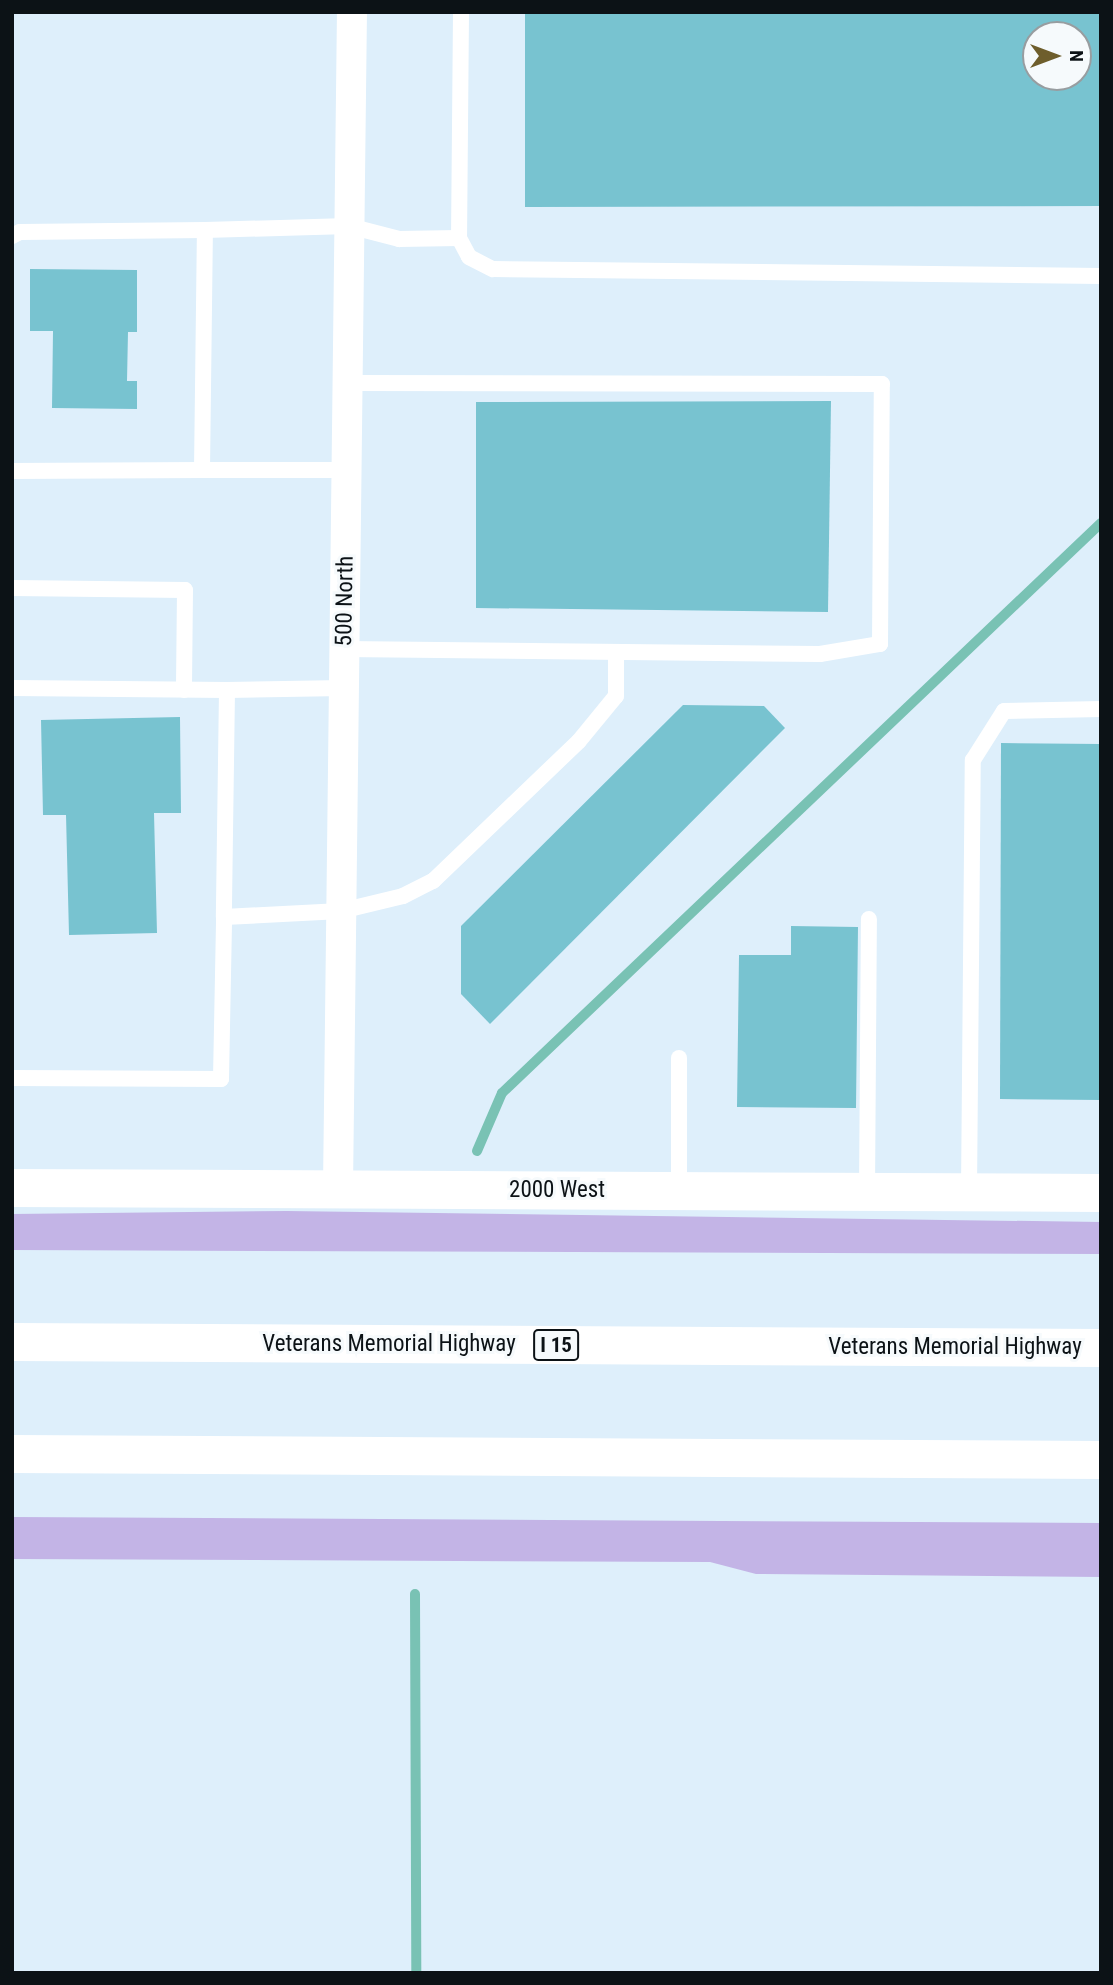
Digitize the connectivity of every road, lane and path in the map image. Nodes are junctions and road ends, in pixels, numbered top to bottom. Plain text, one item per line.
1 (352, 12) edge
2 (461, 12) edge
3 (349, 226) junction
4 (205, 230) junction
5 (12, 236) edge
6 (459, 238) junction
7 (1101, 276) edge
8 (348, 383) junction
9 (202, 470) junction
10 (347, 470) junction
11 (12, 471) edge
12 (12, 587) edge
13 (344, 649) junction
14 (615, 652) junction
15 (12, 688) edge
16 (344, 688) junction
17 (184, 690) junction
18 (227, 690) junction
19 (1101, 709) edge
20 (341, 911) junction
21 (224, 917) junction
22 (869, 919) dead end
23 (680, 1058) dead end
24 (12, 1078) edge
25 (12, 1188) edge
26 (338, 1189) junction
27 (680, 1191) junction
28 (867, 1192) junction
29 (969, 1192) junction
30 (1101, 1193) edge
31 (12, 1342) edge
32 (1101, 1348) edge
33 (12, 1454) edge
34 (1101, 1460) edge

1 - 3 street, 500 North
2 - 6 lane
3 - 4 lane
3 - 6 lane
3 - 8 street, 500 North
4 - 5 lane
4 - 9 lane
6 - 7 lane
8 - 10 street, 500 North
8 - 14 lane
9 - 10 lane
9 - 11 lane
10 - 13 street, 500 North
12 - 17 lane
13 - 14 lane
13 - 16 street, 500 North
14 - 20 lane
15 - 17 lane
16 - 18 lane
16 - 20 street, 500 North
17 - 18 lane
18 - 21 lane
19 - 29 lane
20 - 21 lane
20 - 26 street, 500 North
21 - 24 lane
22 - 28 lane
23 - 27 lane
25 - 26 main road, 2000 West
26 - 27 main road, 2000 West
27 - 28 main road, 2000 West
28 - 29 main road, 2000 West
29 - 30 main road, 2000 West
31 - 32 main road, Veterans Memorial Highway / I 15
33 - 34 main road

